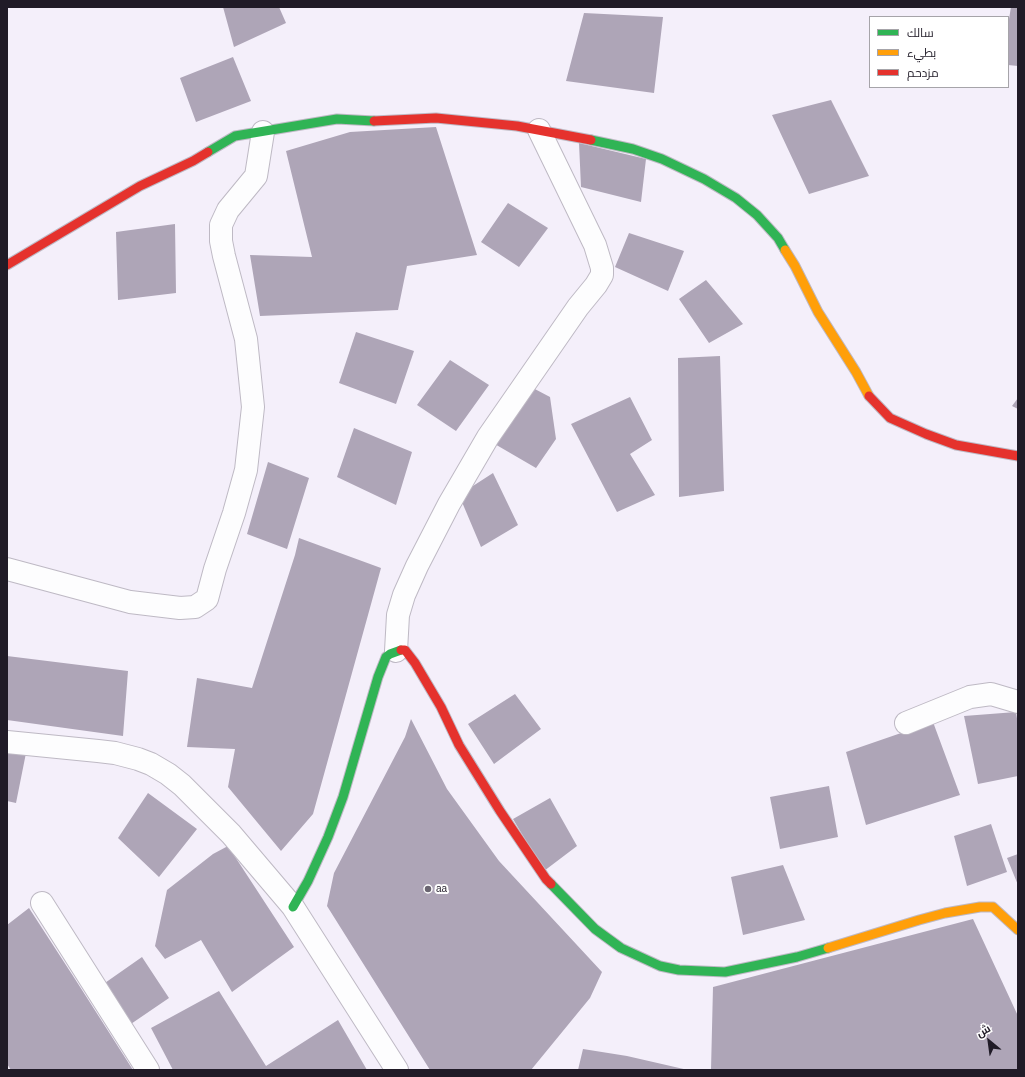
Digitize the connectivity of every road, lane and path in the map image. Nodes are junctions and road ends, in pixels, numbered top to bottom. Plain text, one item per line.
1 (539, 130) junction
2 (263, 132) junction
3 (7, 265) edge
4 (1018, 456) edge
5 (7, 569) edge
6 (396, 651) junction
7 (1018, 702) edge
8 (906, 723) dead end
9 (7, 742) edge
10 (42, 903) dead end
11 (293, 907) junction
12 (1018, 930) edge
13 (148, 1070) edge
14 (397, 1070) edge

1 - 2 street
1 - 4 street
1 - 6 street
2 - 3 street
2 - 5 street
6 - 11 street
6 - 12 street
7 - 8 street
9 - 11 street
10 - 13 street
11 - 14 street

